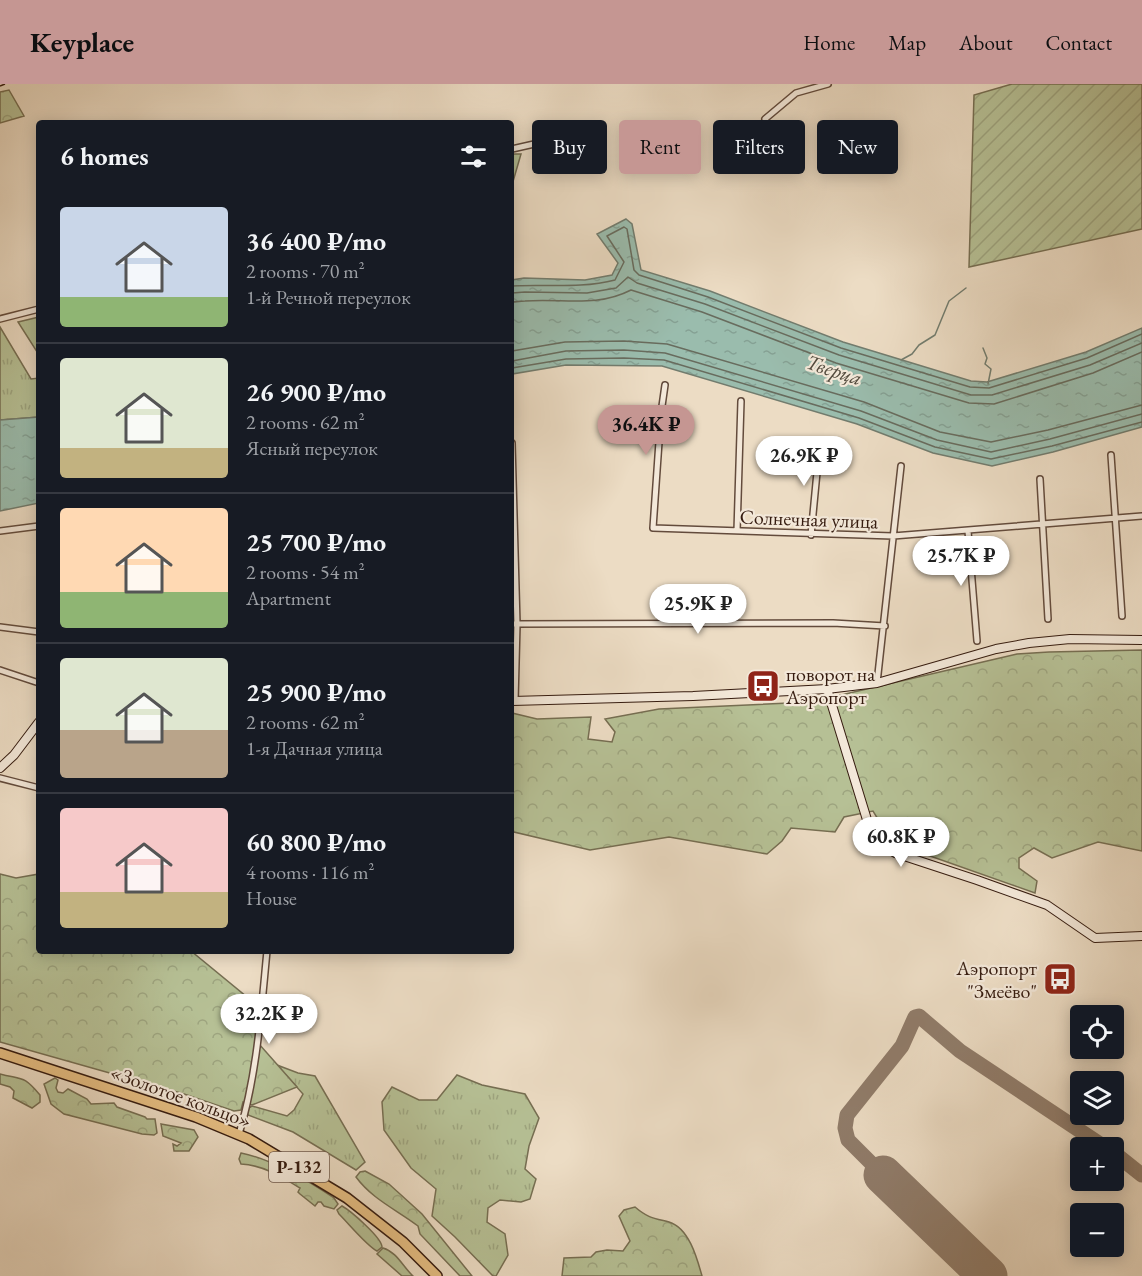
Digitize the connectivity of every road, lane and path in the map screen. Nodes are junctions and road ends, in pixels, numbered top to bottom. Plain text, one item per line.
1 (828, 84) edge
2 (765, 119) dead end
3 (532, 144) edge
4 (514, 149) edge
5 (36, 310) edge
6 (0, 319) edge
7 (665, 386) dead end
8 (741, 401) dead end
9 (820, 441) dead end
10 (1111, 454) dead end
11 (901, 466) dead end
12 (1040, 479) dead end
13 (1142, 516) edge
14 (1115, 518) junction
15 (1042, 523) junction
16 (36, 526) edge
17 (0, 531) edge
18 (737, 531) junction
19 (968, 531) junction
20 (811, 535) junction
21 (892, 536) junction
22 (1122, 616) dead end
23 (1048, 619) dead end
24 (514, 624) edge
25 (0, 627) edge
26 (885, 627) junction
27 (36, 632) edge
28 (1142, 640) edge
29 (977, 641) dead end
30 (0, 670) edge
31 (36, 683) edge
32 (877, 683) junction
33 (827, 689) junction
34 (514, 701) edge
35 (36, 726) edge
36 (0, 761) edge
37 (0, 768) edge
38 (0, 778) edge
39 (36, 787) edge
40 (1142, 936) edge
41 (267, 954) edge
42 (0, 1053) edge
43 (239, 1134) junction
44 (437, 1276) edge

1 - 2 street
3 - 4 street
5 - 6 street
7 - 18 street, Солнечная улица
8 - 18 street
9 - 20 street
10 - 14 street
11 - 21 street
12 - 15 street
13 - 14 street, Солнечная улица
14 - 15 street, Солнечная улица
14 - 22 street
15 - 19 street, Солнечная улица
15 - 23 street
16 - 17 street
18 - 20 street, Солнечная улица
19 - 21 street, Солнечная улица
19 - 29 street
20 - 21 street, Солнечная улица
21 - 26 street
24 - 26 street
25 - 27 street
26 - 32 street
28 - 32 main road
30 - 31 street
32 - 33 main road
33 - 34 main road
33 - 40 main road
35 - 37 main road
36 - 37 street
38 - 39 street
41 - 43 street
42 - 43 main road, «Золотое кольцо» / Р-132
43 - 44 main road, «Золотое кольцо» / Р-132

